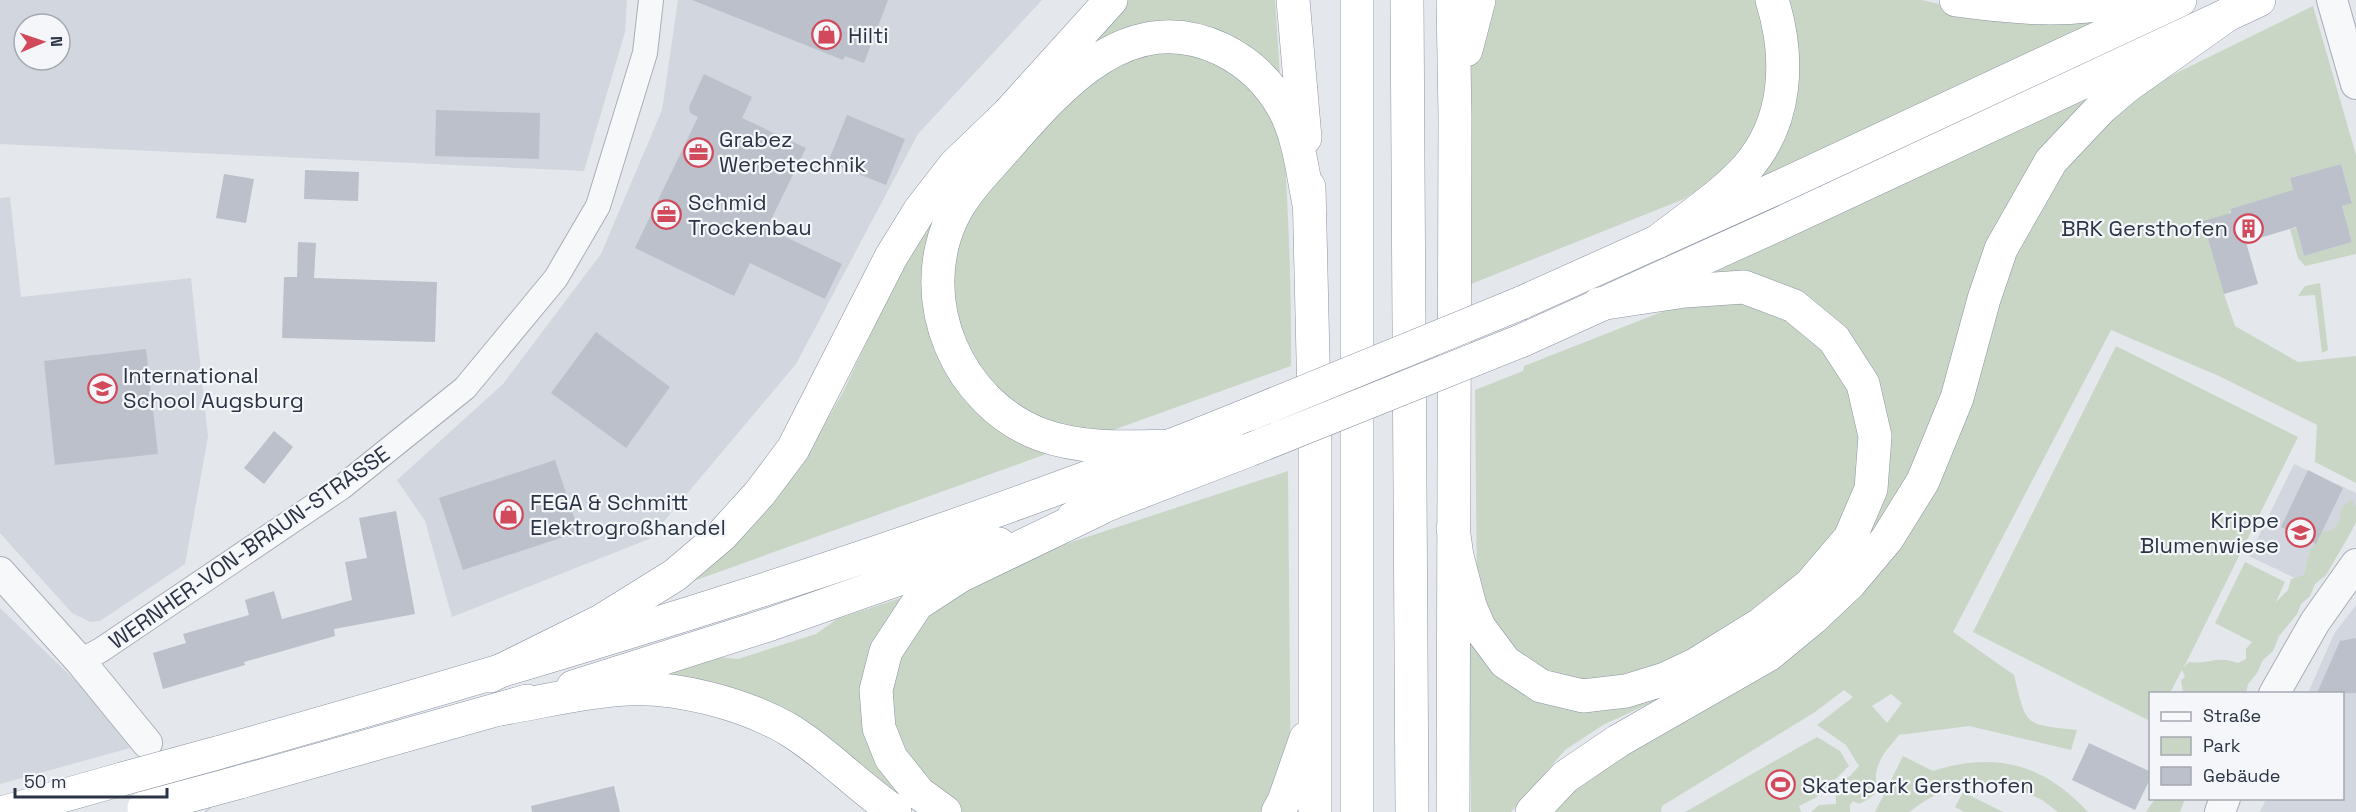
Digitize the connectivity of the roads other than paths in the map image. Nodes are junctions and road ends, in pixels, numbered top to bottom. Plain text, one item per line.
1 (651, 0) edge
2 (1111, 0) edge
3 (1293, 0) edge
4 (1357, 0) edge
5 (1407, 0) edge
6 (1453, 0) edge
7 (1479, 0) edge
8 (1772, 0) edge
9 (1956, 0) edge
10 (2132, 0) edge
11 (2180, 0) edge
12 (2244, 7) edge
13 (2336, 14) edge
14 (2356, 84) edge
15 (1455, 117) junction
16 (1310, 209) junction
17 (1657, 242) junction
18 (1599, 304) junction
19 (1172, 446) junction
20 (1099, 509) junction
21 (1453, 528) junction
22 (2356, 564) edge
23 (0, 572) edge
24 (80, 661) junction
25 (490, 676) junction
26 (2275, 692) edge
27 (1315, 702) junction
28 (500, 709) junction
29 (147, 743) dead end
30 (137, 810) edge
31 (5, 812) edge
32 (895, 812) edge
33 (945, 812) edge
34 (1278, 812) edge
35 (1315, 812) edge
36 (1358, 812) edge
37 (1412, 812) edge
38 (1453, 812) edge
39 (1532, 812) edge

1 - 24 street, WERNHER-VON-BRAUN-STRASSE
2 - 25 highway
3 - 16 highway
4 - 36 highway
5 - 37 highway
6 - 15 highway
7 - 15 highway
8 - 17 highway
9 - 10 highway
11 - 17 highway
12 - 18 highway
12 - 39 highway
13 - 14 street
15 - 21 highway
16 - 19 highway
16 - 27 highway
17 - 19 highway, bridge
18 - 20 highway, bridge
18 - 21 highway
19 - 25 highway
20 - 28 highway
20 - 33 highway
21 - 38 highway
22 - 26 street
23 - 24 street
24 - 29 street
25 - 31 highway, bridge
27 - 34 highway
27 - 35 highway
28 - 30 highway, bridge
28 - 32 highway

